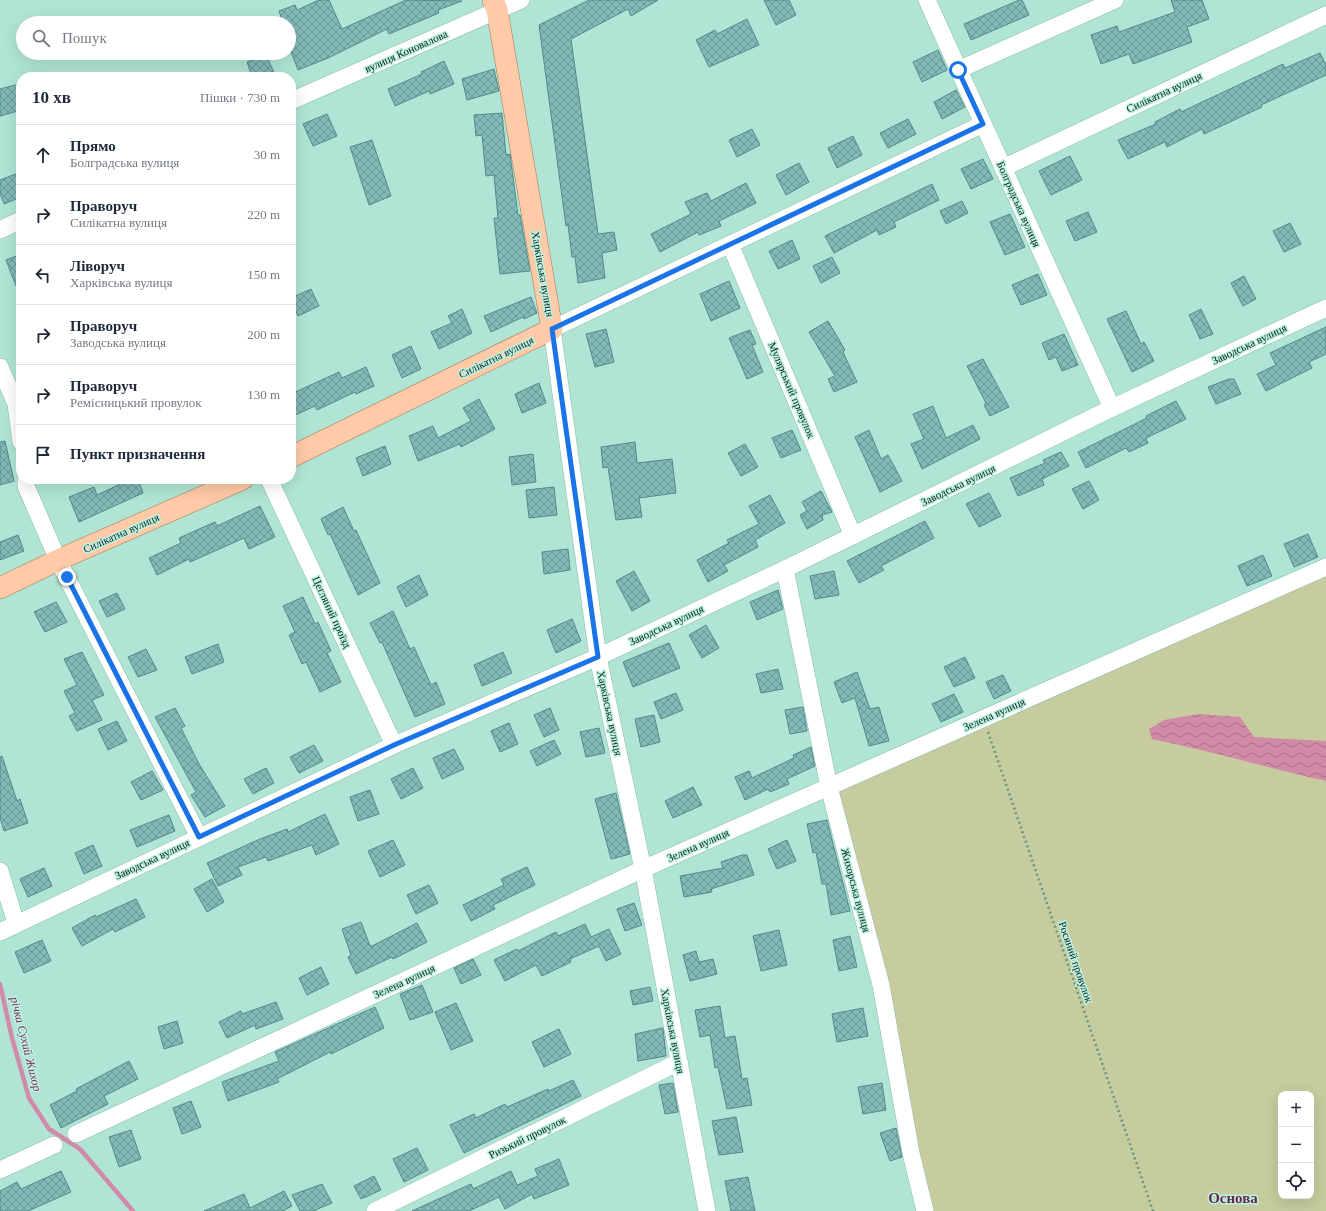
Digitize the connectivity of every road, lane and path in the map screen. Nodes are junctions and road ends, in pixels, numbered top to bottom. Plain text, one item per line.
1 (521, 0) edge
2 (926, 0) edge
3 (1115, 0) edge
4 (495, 5) edge
5 (1326, 15) edge
6 (958, 70) junction
7 (296, 99) edge
8 (983, 124) junction
9 (1003, 168) junction
10 (16, 222) edge
11 (0, 230) edge
12 (730, 244) junction
13 (1326, 308) edge
14 (552, 329) junction
15 (0, 367) edge
16 (16, 404) edge
17 (1112, 408) junction
18 (296, 454) edge
19 (26, 484) edge
20 (232, 484) edge
21 (271, 484) edge
22 (853, 536) junction
23 (58, 560) junction
24 (1326, 568) edge
25 (786, 569) junction
26 (0, 588) edge
27 (598, 657) junction
28 (984, 718) junction
29 (394, 745) junction
30 (829, 787) junction
31 (199, 837) junction
32 (643, 870) junction
33 (0, 871) edge
34 (16, 923) junction
35 (0, 932) edge
36 (679, 1062) junction
37 (76, 1134) dead end
38 (54, 1145) dead end
39 (0, 1170) edge
40 (375, 1211) edge
41 (707, 1211) edge
42 (924, 1211) edge
43 (1153, 1211) edge

1 - 4 street, вулиця Коновалова
2 - 6 street, Болградська вулиця
3 - 6 street
4 - 7 street, вулиця Коновалова
4 - 14 main road, Харківська вулиця
5 - 9 street, Силікатна вулиця
6 - 8 street, Болградська вулиця
8 - 9 street, Болградська вулиця
8 - 12 street, Силікатна вулиця
9 - 17 street, Болградська вулиця
10 - 11 street
12 - 14 street, Силікатна вулиця
12 - 22 street, Мулярський провулок
13 - 17 street, Заводська вулиця
14 - 18 main road, Силікатна вулиця
14 - 27 street, Харківська вулиця
15 - 16 street
17 - 22 street, Заводська вулиця
19 - 23 street
20 - 23 main road, Силікатна вулиця
21 - 29 street, Цегляний проїзд
22 - 25 street, Заводська вулиця
23 - 26 main road, Силікатна вулиця
23 - 31 street
24 - 28 street, Зелена вулиця
25 - 27 street, Заводська вулиця
25 - 30 street, Жихорська вулиця
27 - 29 street, Заводська вулиця
27 - 32 street, Харківська вулиця
28 - 30 street, Зелена вулиця
28 - 43 path, Росяний провулок
29 - 31 street, Заводська вулиця
30 - 32 street, Зелена вулиця
30 - 42 street, Жихорська вулиця
31 - 34 street, Заводська вулиця
32 - 36 street, Харківська вулиця
32 - 37 street, Зелена вулиця
33 - 34 street
34 - 35 street, Заводська вулиця
36 - 40 street, Ризький провулок
36 - 41 street, Харківська вулиця
38 - 39 street

